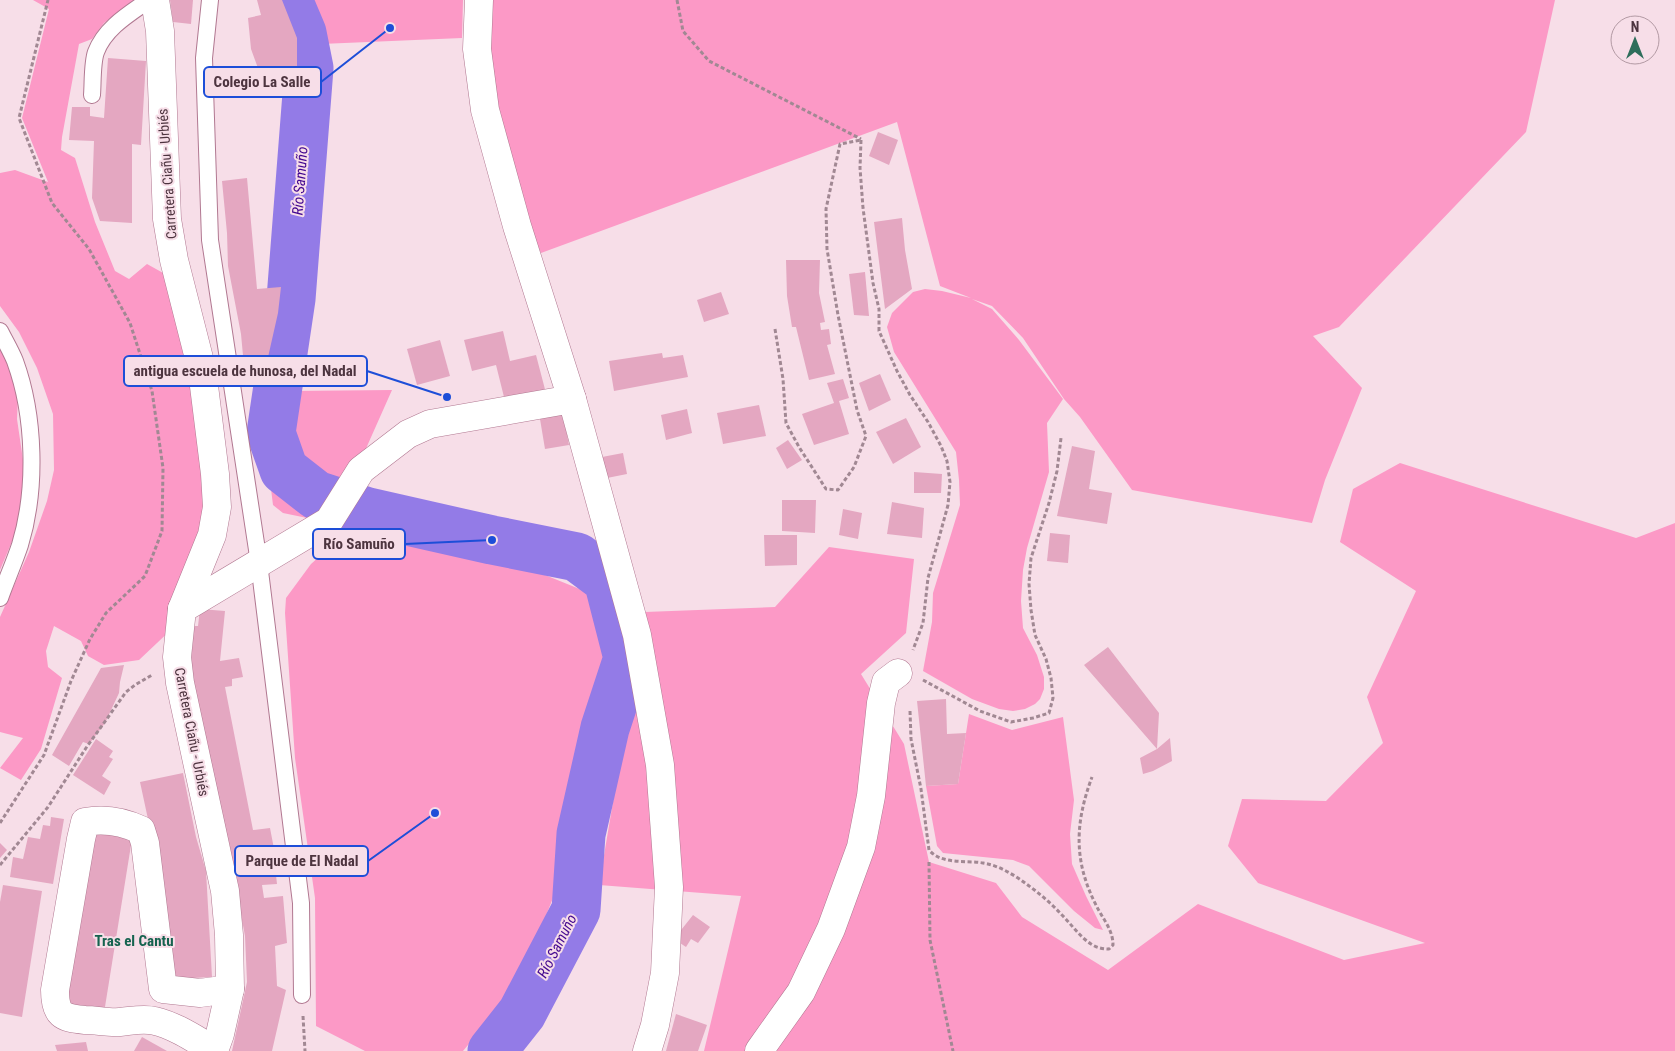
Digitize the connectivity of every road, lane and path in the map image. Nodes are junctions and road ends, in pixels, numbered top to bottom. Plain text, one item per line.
1 (48, 0) edge
2 (149, 0) edge
3 (155, 0) edge
4 (210, 0) edge
5 (478, 0) edge
6 (677, 0) edge
7 (92, 95) dead end
8 (862, 140) junction
9 (775, 329) dead end
10 (0, 330) edge
11 (572, 399) junction
12 (1061, 438) dead end
13 (259, 563) junction
14 (0, 598) edge
15 (182, 608) junction
16 (177, 657) junction
17 (898, 673) junction
18 (1092, 777) dead end
19 (0, 823) edge
20 (929, 862) dead end
21 (0, 865) edge
22 (230, 989) junction
23 (302, 995) joint
24 (214, 1051) edge
25 (304, 1051) edge
26 (647, 1051) edge
27 (759, 1051) edge
28 (953, 1051) edge

1 - 19 path
2 - 7 lane
3 - 15 street, Carretera Ciañu - Urbiés
4 - 13 lane
5 - 11 street
6 - 8 path
8 - 9 path
8 - 17 path
10 - 14 lane
11 - 13 street
11 - 26 street
12 - 17 path
13 - 15 street
13 - 23 lane
15 - 16 street, Carretera Ciañu - Urbiés
16 - 21 path
16 - 22 street, Carretera Ciañu - Urbiés
17 - 18 path
17 - 27 street
20 - 28 path
22 - 24 street, Carretera Ciañu - Urbiés
22 - 24 street
23 - 25 path

